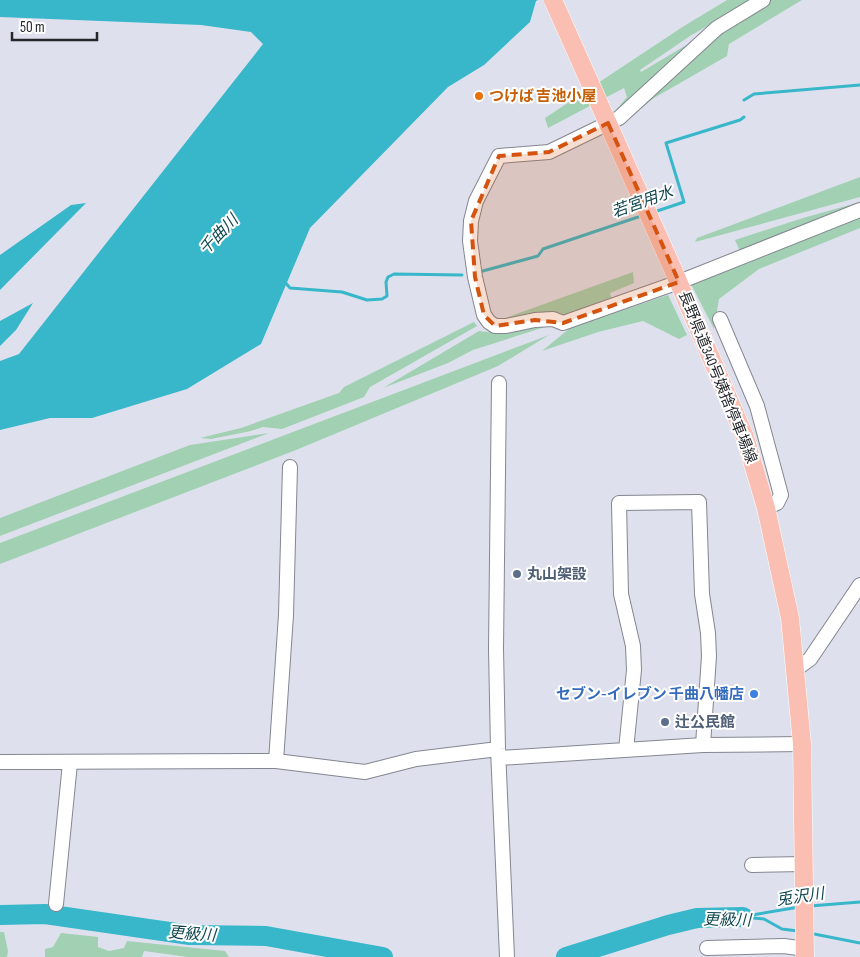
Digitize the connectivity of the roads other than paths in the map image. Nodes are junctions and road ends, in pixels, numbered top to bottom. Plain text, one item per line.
1 (553, 0) edge
2 (763, 0) edge
3 (860, 210) edge
4 (677, 278) junction
5 (720, 319) dead end
6 (499, 383) dead end
7 (290, 467) dead end
8 (766, 508) junction
9 (860, 585) edge
10 (796, 669) junction
11 (802, 744) junction
12 (703, 745) junction
13 (626, 750) junction
14 (498, 753) junction
15 (276, 761) junction
16 (0, 762) edge
17 (70, 763) junction
18 (804, 864) junction
19 (752, 865) dead end
20 (56, 904) dead end
21 (708, 948) dead end
22 (804, 950) edge
23 (507, 956) edge

1 - 4 main road, 長野県道340号姨捨停車場線, bridge
2 - 4 street
3 - 4 street
4 - 8 main road, 長野県道340号姨捨停車場線
5 - 8 street
6 - 14 street
7 - 15 street
8 - 10 main road, 長野県道340号姨捨停車場線
9 - 10 street
10 - 11 main road, 長野県道340号姨捨停車場線
11 - 12 street
11 - 18 main road, 長野県道340号姨捨停車場線
12 - 13 street
12 - 13 street
13 - 14 street
14 - 15 street
14 - 23 street
15 - 17 street
16 - 17 street
17 - 20 street
18 - 19 street
18 - 22 main road, 長野県道340号姨捨停車場線
21 - 22 street

